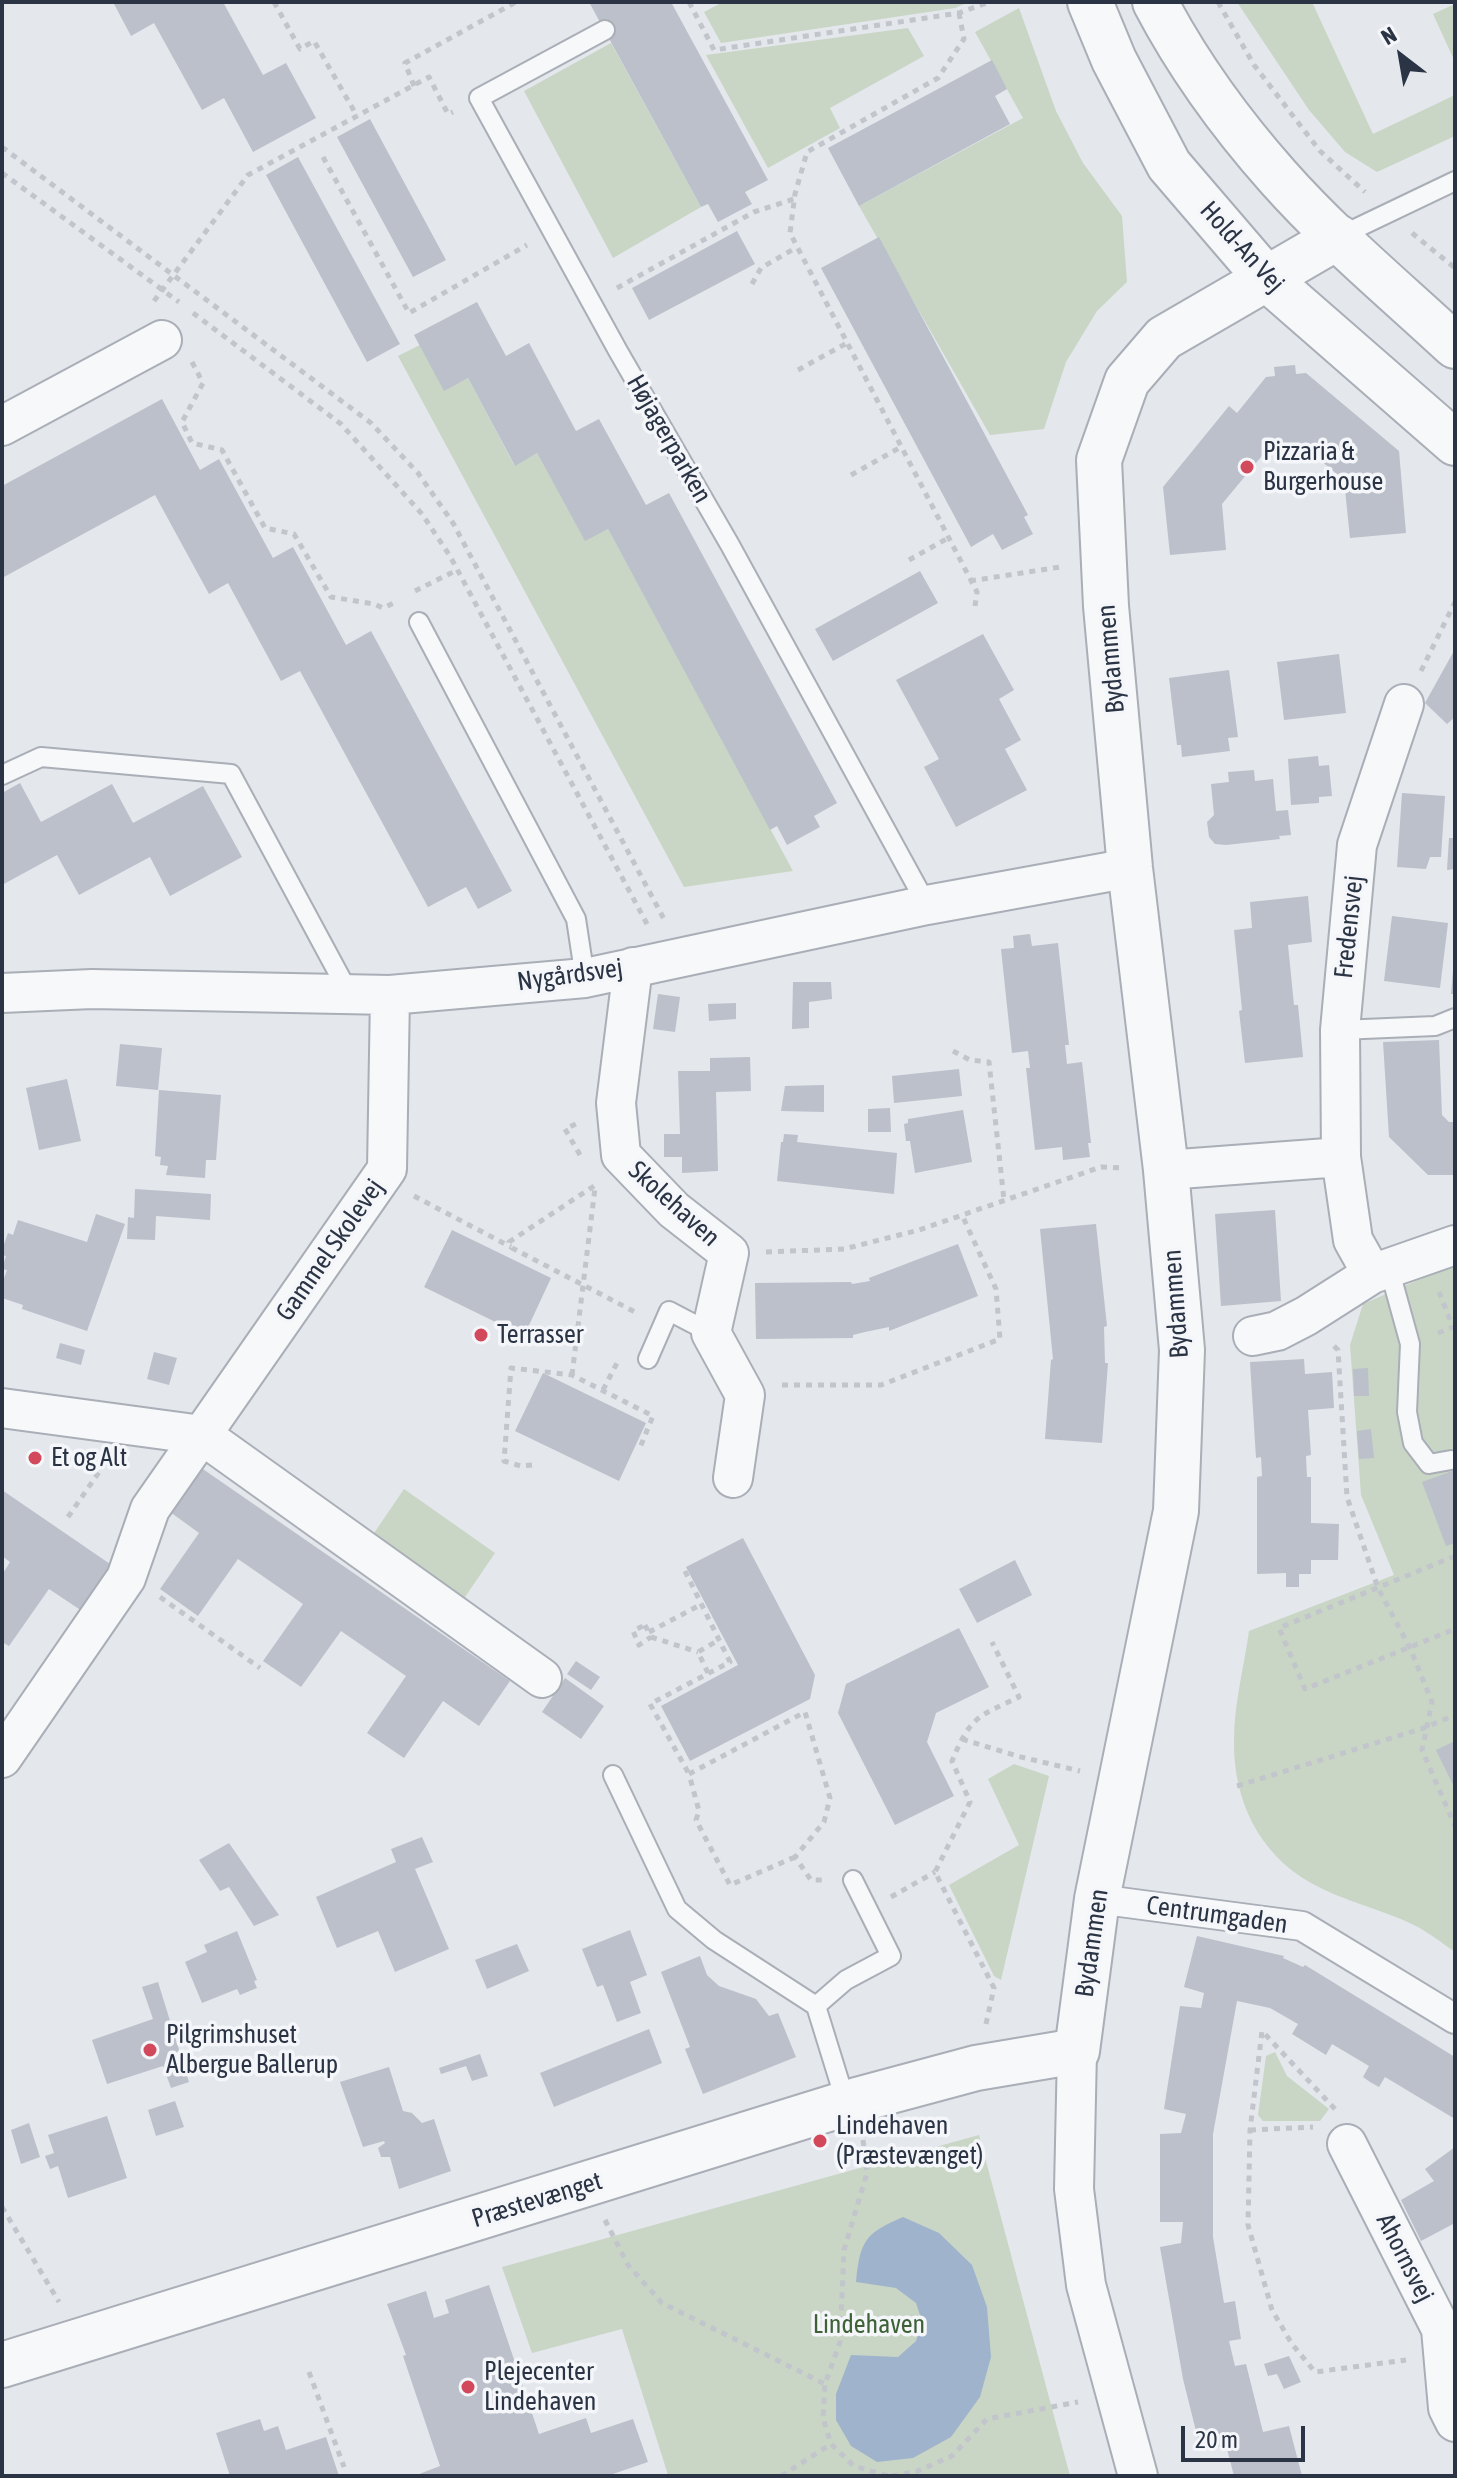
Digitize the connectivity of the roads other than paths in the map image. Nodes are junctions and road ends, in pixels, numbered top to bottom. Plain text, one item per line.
1 (1090, 2) edge
2 (1155, 2) edge
3 (605, 30) dead end
4 (1455, 181) edge
5 (1338, 237) junction
6 (1266, 278) junction
7 (1455, 346) edge
8 (175, 348) road end
9 (2, 426) edge
10 (1455, 443) edge
11 (419, 622) dead end
12 (1404, 704) road end
13 (2, 775) edge
14 (1130, 868) junction
15 (927, 905) junction
16 (660, 962) junction
17 (585, 978) junction
18 (2, 993) edge
19 (350, 995) junction
20 (390, 995) junction
21 (1455, 1018) edge
22 (1340, 1030) junction
23 (1341, 1157) junction
24 (1166, 1170) junction
25 (1455, 1245) edge
26 (1381, 1271) junction
27 (711, 1333) junction
28 (1253, 1336) dead end
29 (648, 1359) dead end
30 (2, 1408) edge
31 (202, 1435) junction
32 (1451, 1460) dead end
33 (733, 1478) dead end
34 (542, 1678) dead end
35 (2, 1758) edge
36 (613, 1775) dead end
37 (853, 1880) road end
38 (1097, 1899) junction
39 (816, 2006) junction
40 (1455, 2019) edge
41 (1077, 2051) junction
42 (851, 2101) junction
43 (1350, 2135) road end
44 (2, 2365) edge
45 (1455, 2422) edge
46 (1138, 2476) edge

1 - 6 street, Hold-An Vej
2 - 5 street
3 - 15 lane, Højagerparken
4 - 5 lane
5 - 6 street, Bydammen
5 - 7 street
6 - 10 street, Hold-An Vej
6 - 14 street, Bydammen
8 - 9 street
11 - 17 lane
12 - 22 street, Fredensvej
13 - 19 lane
14 - 15 street, Nygårdsvej
14 - 24 street, Bydammen
15 - 16 street, Nygårdsvej
16 - 17 street, Nygårdsvej
16 - 27 street, Skolehaven
17 - 20 street, Nygårdsvej
18 - 19 street, Nygårdsvej
19 - 20 street, Nygårdsvej
20 - 31 street, Gammel Skolevej
21 - 22 lane
22 - 23 street, Fredensvej
23 - 24 street
23 - 26 street, Fredensvej
24 - 38 street, Bydammen
25 - 26 street
26 - 28 street
26 - 32 lane
27 - 29 lane
27 - 33 street
30 - 31 street
31 - 34 street
31 - 35 street, Gammel Skolevej
36 - 39 lane
37 - 39 lane
38 - 40 street, Centrumgaden
38 - 41 street, Bydammen
39 - 42 lane
41 - 42 street, Præstevænget
41 - 46 street, Bydammen
42 - 44 street, Præstevænget
43 - 45 street, Ahornsvej

